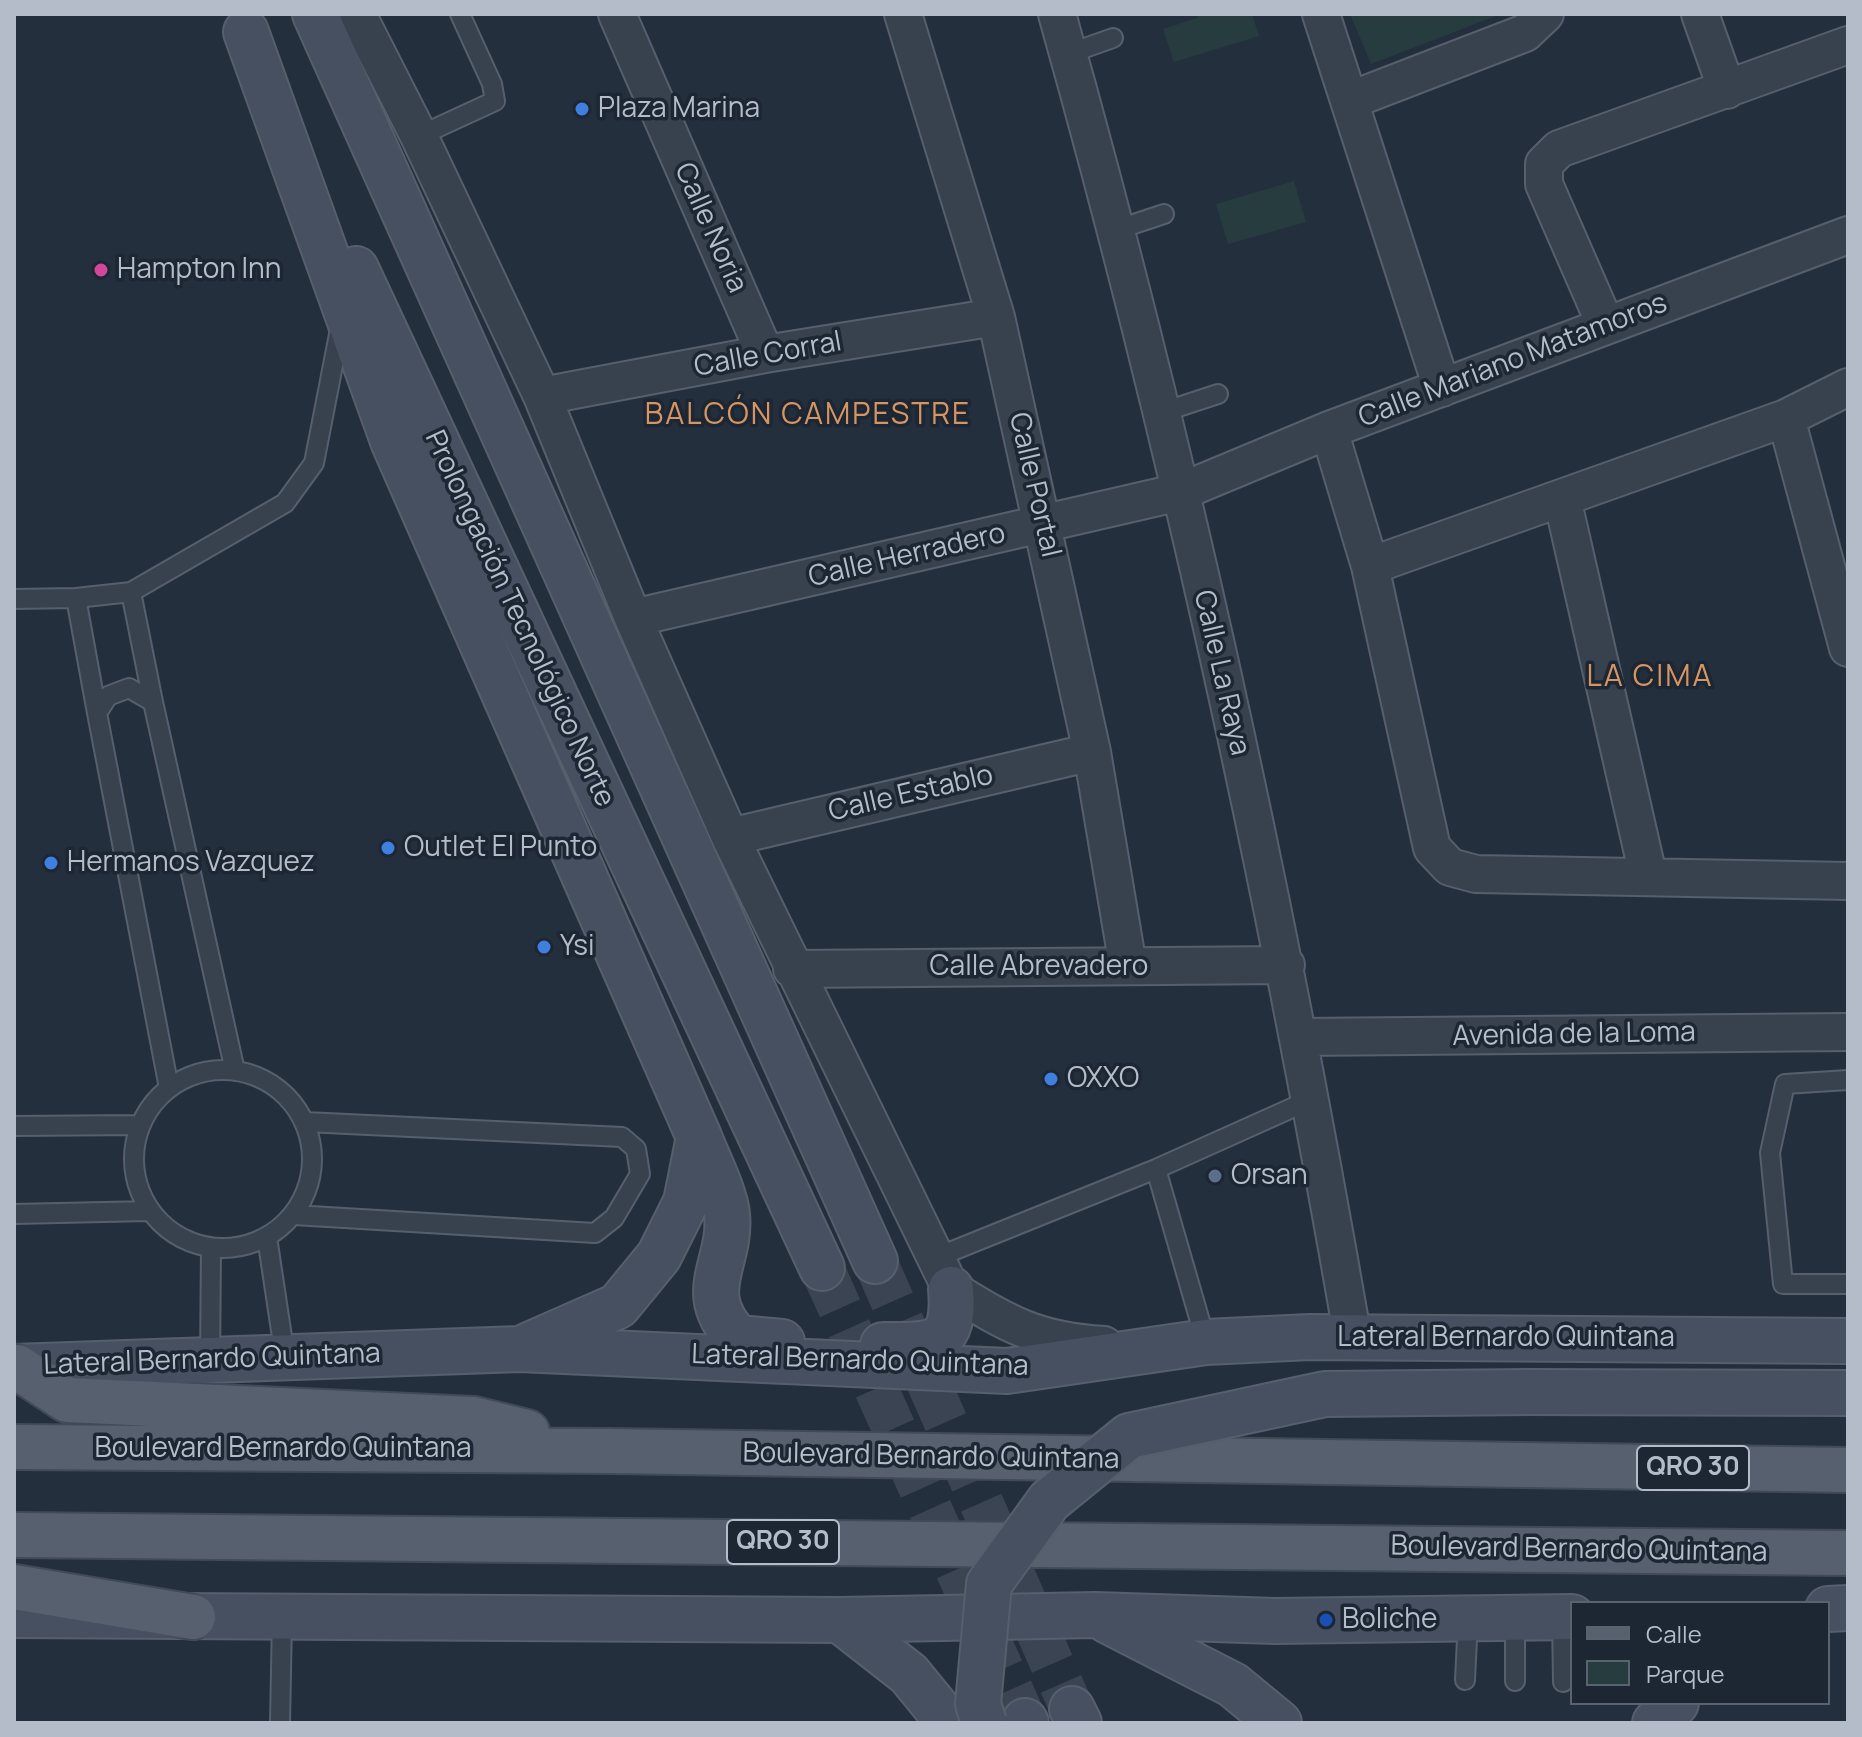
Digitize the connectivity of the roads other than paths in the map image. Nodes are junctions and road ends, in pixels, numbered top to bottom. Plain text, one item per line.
1 (315, 14) edge
2 (357, 14) edge
3 (460, 14) edge
4 (617, 14) edge
5 (903, 14) edge
6 (1057, 14) edge
7 (1321, 14) edge
8 (1545, 14) edge
9 (1700, 14) edge
10 (242, 23) edge
11 (1113, 38) dead end
12 (1848, 45) edge
13 (1068, 54) junction
14 (1727, 90) junction
15 (1351, 100) junction
16 (419, 136) junction
17 (1164, 214) dead end
18 (1113, 231) junction
19 (1848, 235) edge
20 (344, 310) junction
21 (996, 317) junction
22 (1606, 326) junction
23 (765, 354) junction
24 (1848, 387) edge
25 (1442, 388) junction
26 (1218, 394) dead end
27 (542, 396) junction
28 (1160, 413) junction
29 (1786, 418) junction
30 (1329, 430) junction
31 (1180, 492) junction
32 (1562, 498) junction
33 (1044, 525) junction
34 (1370, 566) junction
35 (131, 592) junction
36 (76, 598) junction
37 (14, 599) edge
38 (633, 618) junction
39 (1848, 648) edge
40 (153, 702) junction
41 (97, 713) junction
42 (1092, 752) junction
43 (730, 837) junction
44 (1648, 875) junction
45 (1848, 881) edge
46 (1286, 965) junction
47 (1128, 966) junction
48 (792, 969) junction
49 (1848, 1032) edge
50 (1301, 1037) junction
51 (235, 1071) junction
52 (1848, 1080) edge
53 (169, 1088) junction
54 (1312, 1099) junction
55 (305, 1122) junction
56 (140, 1125) junction
57 (14, 1126) edge
58 (699, 1137) junction
59 (1156, 1169) junction
60 (149, 1211) junction
61 (14, 1214) edge
62 (294, 1215) junction
63 (267, 1237) junction
64 (211, 1248) junction
65 (875, 1261) tunnel mouth
66 (822, 1268) tunnel mouth
67 (943, 1273) junction
68 (1848, 1284) edge
69 (1353, 1339) junction
70 (1848, 1341) edge
71 (1186, 1345) junction
72 (520, 1349) junction
73 (285, 1357) junction
74 (210, 1360) junction
75 (15, 1367) edge
76 (1848, 1393) edge
77 (14, 1447) edge
78 (611, 1451) junction
79 (1848, 1470) edge
80 (14, 1535) edge
81 (1848, 1553) edge
82 (14, 1587) edge
83 (14, 1615) edge
84 (1095, 1615) junction
85 (193, 1617) junction
86 (1515, 1617) junction
87 (1567, 1617) edge
88 (282, 1619) junction
89 (1468, 1619) junction
90 (840, 1620) junction
91 (1465, 1680) dead end
92 (1515, 1681) dead end
93 (1563, 1682) dead end
94 (1674, 1705) edge
95 (1012, 1722) edge
96 (280, 1723) edge
97 (949, 1723) edge
98 (1279, 1723) edge
99 (1655, 1723) edge

1 - 65 street, Prolongación Tecnológico Norte
2 - 16 street
3 - 16 lane
4 - 23 street, Calle Noria
5 - 21 street, Calle Portal
6 - 13 street, Calle La Raya
7 - 15 street
8 - 15 street
9 - 14 street
10 - 20 street
10 - 66 street, Prolongación Tecnológico Norte
11 - 13 lane
12 - 14 street
13 - 18 street, Calle La Raya
14 - 22 street
15 - 25 street
16 - 27 street
17 - 18 lane
18 - 28 street, Calle La Raya
19 - 22 street, Calle Mariano Matamoros
20 - 35 lane
20 - 58 street
21 - 23 street, Calle Corral
21 - 33 street, Calle Portal
22 - 25 street, Calle Mariano Matamoros
23 - 27 street, Calle Corral
24 - 29 street
25 - 30 street, Calle Mariano Matamoros
26 - 28 lane
27 - 38 street
28 - 31 street, Calle La Raya
29 - 32 street
29 - 39 street
30 - 31 street, Calle Mariano Matamoros
30 - 34 street
31 - 33 street, Calle Herradero
31 - 46 street, Calle La Raya
32 - 34 street
32 - 44 street
33 - 38 street, Calle Herradero
33 - 42 street, Calle Portal
34 - 44 street
35 - 36 lane
35 - 40 lane
36 - 37 lane
36 - 41 lane
38 - 43 street
40 - 41 lane
40 - 51 lane
41 - 53 lane
42 - 43 street, Calle Establo
42 - 47 street, Calle Portal
43 - 48 street
44 - 45 street
46 - 47 street, Calle Abrevadero
46 - 50 street, Calle La Raya
47 - 48 street, Calle Abrevadero
48 - 67 street
49 - 50 street, Avenida de la Loma
50 - 54 street, Calle La Raya
51 - 53 lane
51 - 55 lane
52 - 68 lane
53 - 56 lane
54 - 59 lane
54 - 69 street, Calle La Raya
55 - 62 lane
55 - 62 lane
56 - 57 lane
56 - 60 lane
58 - 67 street
58 - 72 street
59 - 67 lane
59 - 71 lane
60 - 61 lane
60 - 64 lane
62 - 63 lane
63 - 64 lane
63 - 73 lane
64 - 74 lane
67 - 71 street
69 - 70 street, Lateral Bernardo Quintana
69 - 71 street, Lateral Bernardo Quintana
71 - 72 street, Lateral Bernardo Quintana
72 - 73 street, Lateral Bernardo Quintana
73 - 74 street, Lateral Bernardo Quintana
74 - 75 street, Lateral Bernardo Quintana
75 - 78 main road
76 - 95 street, bridge
77 - 78 main road, Boulevard Bernardo Quintana / QRO 30
78 - 79 main road, Boulevard Bernardo Quintana / QRO 30
80 - 81 main road, Boulevard Bernardo Quintana / QRO 30
82 - 85 main road
83 - 85 street
84 - 89 street
84 - 90 street
84 - 98 street
85 - 88 street
86 - 87 street
86 - 89 street
86 - 92 lane
87 - 93 lane
88 - 90 street
88 - 96 lane
89 - 91 lane
90 - 97 street
94 - 99 street

